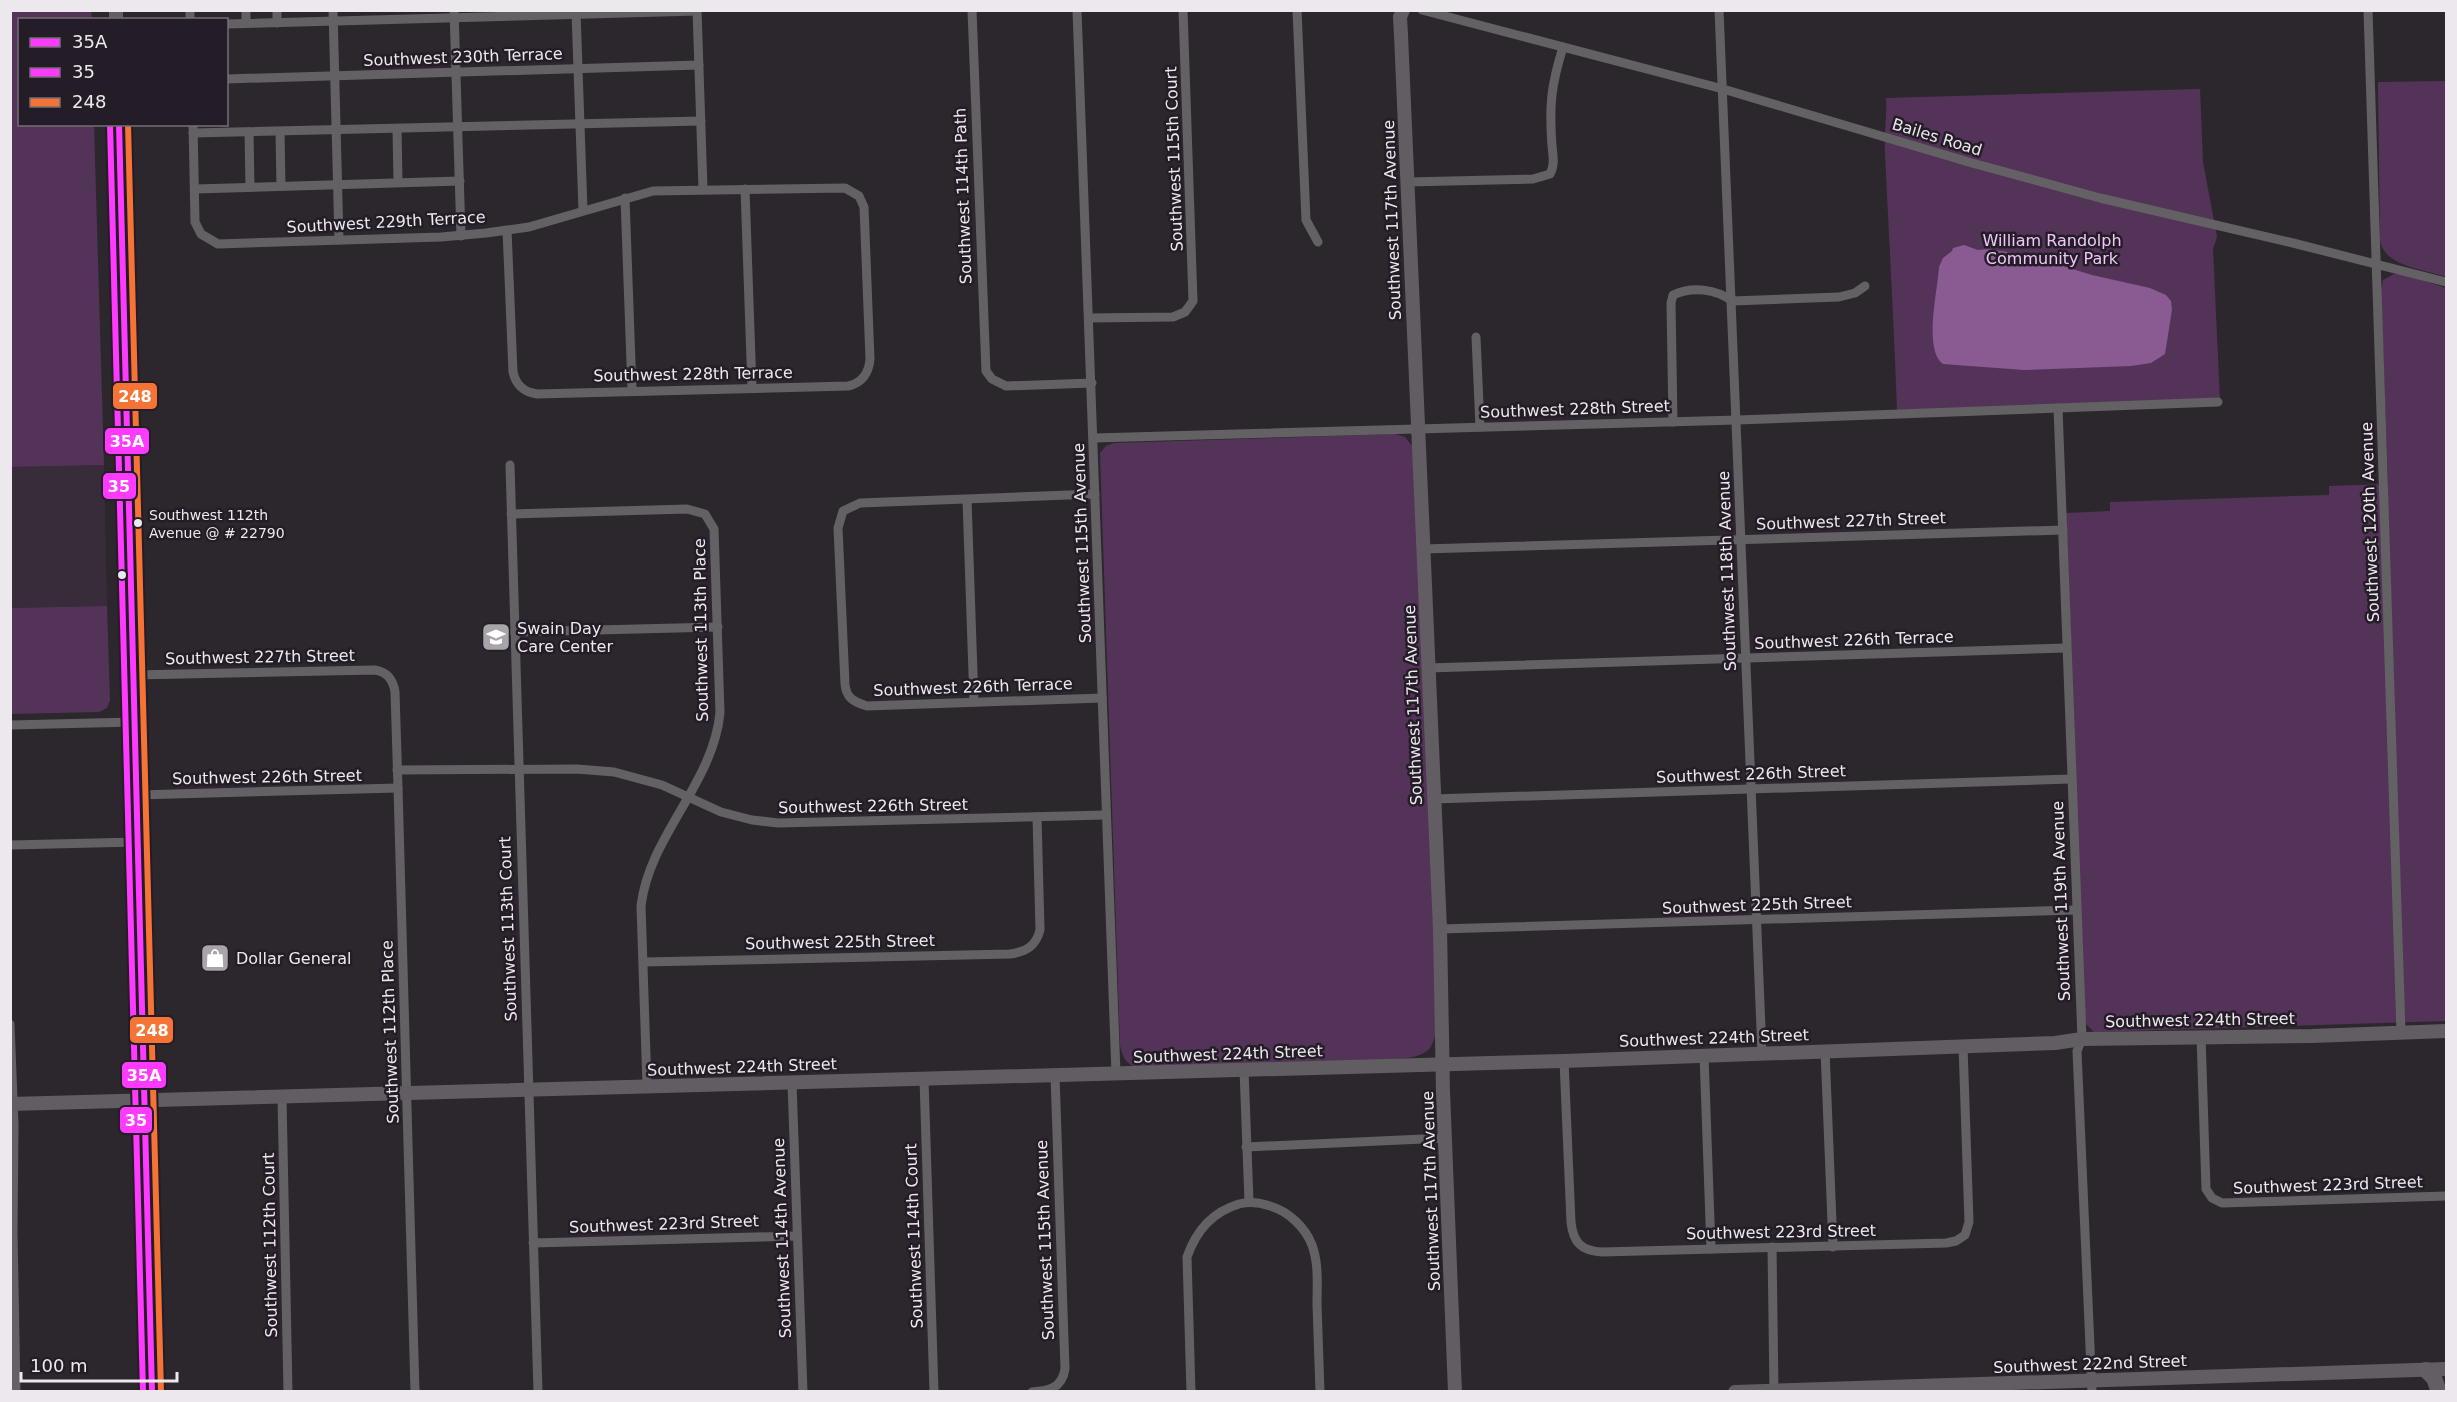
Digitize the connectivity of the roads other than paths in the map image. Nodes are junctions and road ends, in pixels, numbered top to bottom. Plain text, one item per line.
1 (246, 10) edge
2 (277, 10) edge
3 (333, 10) edge
4 (972, 10) edge
5 (1077, 10) edge
6 (1183, 10) edge
7 (1297, 10) edge
8 (1422, 10) edge
9 (1719, 10) edge
10 (2368, 10) edge
11 (697, 11) edge
12 (576, 13) edge
13 (1400, 13) edge
14 (394, 15) edge
15 (454, 15) edge
16 (333, 22) junction
17 (246, 23) junction
18 (277, 23) junction
19 (228, 24) edge
20 (1563, 47) junction
21 (699, 65) junction
22 (578, 69) junction
23 (456, 72) junction
24 (335, 75) junction
25 (228, 79) edge
26 (1723, 89) junction
27 (701, 121) junction
28 (579, 124) junction
29 (119, 126) edge
30 (458, 127) junction
31 (193, 129) edge
32 (397, 129) junction
33 (336, 130) junction
34 (249, 132) junction
35 (280, 132) junction
36 (459, 181) junction
37 (398, 182) junction
38 (1407, 182) junction
39 (338, 184) junction
40 (281, 186) junction
41 (250, 187) junction
42 (195, 189) junction
43 (703, 189) junction
44 (745, 189) junction
45 (625, 198) junction
46 (583, 210) junction
47 (507, 230) junction
48 (461, 236) junction
49 (339, 240) junction
50 (1318, 242) dead end
51 (2376, 263) junction
52 (2446, 282) edge
53 (1865, 286) dead end
54 (1732, 301) junction
55 (1089, 318) junction
56 (1476, 337) dead end
57 (868, 371) joint
58 (1092, 383) junction
59 (752, 388) junction
60 (632, 390) junction
61 (2218, 402) dead end
62 (2058, 408) junction
63 (1737, 420) junction
64 (1673, 422) junction
65 (1480, 427) junction
66 (1419, 430) junction
67 (1094, 438) junction
68 (510, 465) dead end
69 (1095, 494) junction
70 (967, 500) junction
71 (511, 514) junction
72 (2063, 530) junction
73 (1740, 539) junction
74 (1423, 549) junction
75 (718, 627) junction
76 (514, 632) junction
77 (2066, 648) junction
78 (1745, 658) junction
79 (1428, 668) junction
80 (386, 674) joint
81 (134, 675) junction
82 (1102, 698) junction
83 (974, 702) junction
84 (135, 722) junction
85 (10, 725) edge
86 (397, 770) junction
87 (519, 770) junction
88 (2071, 779) junction
89 (398, 788) junction
90 (1751, 789) junction
91 (137, 795) junction
92 (688, 797) junction
93 (1433, 799) junction
94 (1106, 815) junction
95 (1037, 817) junction
96 (138, 842) junction
97 (10, 845) edge
98 (2075, 910) junction
99 (1756, 920) junction
100 (1440, 929) junction
101 (644, 962) junction
102 (10, 1024) edge
103 (2446, 1031) edge
104 (2402, 1032) junction
105 (2201, 1036) junction
106 (2082, 1039) junction
107 (1963, 1046) junction
108 (1825, 1050) junction
109 (1762, 1053) junction
110 (1704, 1055) junction
111 (1564, 1061) junction
112 (1442, 1063) junction
113 (1244, 1070) junction
114 (1116, 1074) junction
115 (1055, 1075) junction
116 (924, 1079) junction
117 (792, 1083) junction
118 (647, 1086) junction
119 (528, 1090) junction
120 (406, 1094) junction
121 (282, 1098) junction
122 (144, 1102) junction
123 (12, 1104) edge
124 (1445, 1138) junction
125 (1246, 1147) junction
126 (2446, 1196) edge
127 (1249, 1201) junction
128 (12, 1232) edge
129 (797, 1236) junction
130 (533, 1243) junction
131 (1833, 1246) junction
132 (1772, 1247) junction
133 (1710, 1249) junction
134 (12, 1354) edge
135 (2446, 1369) edge
136 (2426, 1370) junction
137 (2092, 1386) edge
138 (1042, 1391) edge
139 (1774, 1391) edge
140 (16, 1392) edge
141 (152, 1392) edge
142 (288, 1392) edge
143 (415, 1392) edge
144 (538, 1392) edge
145 (803, 1392) edge
146 (934, 1392) edge
147 (1032, 1392) edge
148 (1191, 1392) edge
149 (1320, 1392) edge
150 (1455, 1392) edge
151 (1735, 1392) edge
152 (2439, 1392) edge

1 - 17 street
2 - 18 street
3 - 16 street
4 - 58 street, Southwest 114th Path
5 - 55 street, Southwest 115th Avenue
6 - 55 street, Southwest 115th Court
7 - 50 street
8 - 20 street, Bailes Road
9 - 26 street, Southwest 118th Avenue
10 - 51 street, Southwest 120th Avenue
11 - 12 street
11 - 21 street
12 - 15 street
12 - 22 street
13 - 38 street, Southwest 117th Avenue
14 - 15 street
14 - 16 street
15 - 23 street
16 - 18 street
16 - 24 street
17 - 18 street
17 - 19 street
20 - 26 street, Bailes Road
20 - 38 street
21 - 22 street, Southwest 230th Terrace
21 - 27 street
22 - 23 street, Southwest 230th Terrace
22 - 28 street
23 - 24 street, Southwest 230th Terrace
23 - 30 street
24 - 25 street, Southwest 230th Terrace
24 - 33 street
26 - 51 street, Bailes Road
26 - 54 street, Southwest 118th Avenue
27 - 28 street
27 - 43 street
28 - 30 street
28 - 46 street
29 - 81 street
30 - 32 street
30 - 36 street
31 - 34 street
31 - 42 street
32 - 33 street
32 - 37 street
33 - 35 street
33 - 39 street
34 - 35 street
34 - 41 street
35 - 40 street
36 - 37 street
36 - 48 street
37 - 39 street
38 - 66 street, Southwest 117th Avenue
39 - 40 street
39 - 49 street
40 - 41 street
41 - 42 street
42 - 49 street, Southwest 229th Terrace
43 - 44 street, Southwest 229th Terrace
43 - 45 street, Southwest 229th Terrace
44 - 57 street, Southwest 229th Terrace
44 - 59 street
45 - 46 street, Southwest 229th Terrace
45 - 60 street
46 - 47 street, Southwest 229th Terrace
47 - 48 street, Southwest 229th Terrace
47 - 60 street, Southwest 228th Terrace
48 - 49 street, Southwest 229th Terrace
51 - 52 street, Bailes Road
51 - 104 street, Southwest 120th Avenue
53 - 54 street
54 - 63 street, Southwest 118th Avenue
54 - 64 street
55 - 58 street, Southwest 115th Avenue
56 - 65 street
57 - 59 street, Southwest 228th Terrace
58 - 67 street, Southwest 115th Avenue
59 - 60 street, Southwest 228th Terrace
61 - 62 street, Southwest 228th Street
62 - 63 street, Southwest 228th Street
62 - 72 street, Southwest 119th Avenue
63 - 64 street, Southwest 228th Street
63 - 73 street, Southwest 118th Avenue
64 - 65 street, Southwest 228th Street
65 - 66 street, Southwest 228th Street
66 - 67 street, Southwest 228th Street
66 - 74 street, Southwest 117th Avenue
67 - 69 street, Southwest 115th Avenue
68 - 71 street, Southwest 113th Court
69 - 70 street
69 - 82 street, Southwest 115th Avenue
70 - 83 street
70 - 83 street, Southwest 226th Terrace
71 - 75 street, Southwest 113th Place
71 - 76 street, Southwest 113th Court
72 - 73 street, Southwest 227th Street
72 - 77 street, Southwest 119th Avenue
73 - 74 street, Southwest 227th Street
73 - 78 street, Southwest 118th Avenue
74 - 79 street, Southwest 117th Avenue
75 - 76 street
75 - 92 street, Southwest 113th Place
76 - 87 street, Southwest 113th Court
77 - 78 street, Southwest 226th Terrace
77 - 88 street, Southwest 119th Avenue
78 - 79 street, Southwest 226th Terrace
78 - 90 street, Southwest 118th Avenue
79 - 93 street, Southwest 117th Avenue
80 - 81 street, Southwest 227th Street
80 - 86 street, Southwest 112th Place
81 - 84 street
82 - 83 street, Southwest 226th Terrace
82 - 94 street, Southwest 115th Avenue
84 - 85 street
84 - 91 street
86 - 87 street, Southwest 226th Street
86 - 89 street, Southwest 112th Place
87 - 92 street, Southwest 226th Street
87 - 119 street, Southwest 113th Court
88 - 90 street, Southwest 226th Street
88 - 98 street, Southwest 119th Avenue
89 - 91 street, Southwest 226th Street
89 - 120 street, Southwest 112th Place
90 - 93 street, Southwest 226th Street
90 - 99 street, Southwest 118th Avenue
91 - 96 street
92 - 95 street, Southwest 226th Street
92 - 101 street, Southwest 113th Place
93 - 100 street, Southwest 117th Avenue
94 - 95 street, Southwest 226th Street
94 - 114 street, Southwest 115th Avenue
95 - 101 street, Southwest 225th Street
96 - 97 street
96 - 122 street
98 - 99 street, Southwest 225th Street
98 - 106 street, Southwest 119th Avenue
99 - 100 street, Southwest 225th Street
99 - 109 street, Southwest 118th Avenue
100 - 112 street, Southwest 117th Avenue
101 - 118 street, Southwest 113th Place
102 - 123 street
103 - 104 street, Southwest 224th Street
104 - 105 street, Southwest 224th Street
105 - 106 street, Southwest 224th Street
105 - 126 street, Southwest 223rd Street
106 - 107 street, Southwest 224th Street
106 - 137 street, Southwest 119th Avenue
107 - 108 street, Southwest 224th Street
107 - 131 street, Southwest 223rd Street
108 - 109 street, Southwest 224th Street
108 - 131 street
109 - 110 street, Southwest 224th Street
110 - 111 street, Southwest 224th Street
110 - 133 street
111 - 112 street, Southwest 224th Street
111 - 133 street, Southwest 223rd Street
112 - 113 street, Southwest 224th Street
112 - 124 street, Southwest 117th Avenue
113 - 114 street, Southwest 224th Street
113 - 125 street
114 - 115 street, Southwest 224th Street
115 - 116 street, Southwest 224th Street
115 - 138 street, Southwest 115th Avenue
116 - 117 street, Southwest 224th Street
116 - 146 street, Southwest 114th Court
117 - 118 street, Southwest 224th Street
117 - 129 street, Southwest 114th Avenue
118 - 119 street, Southwest 224th Street
119 - 120 street, Southwest 224th Street
119 - 130 street, Southwest 113th Court
120 - 121 street, Southwest 224th Street
120 - 143 street, Southwest 112th Place
121 - 122 street, Southwest 224th Street
121 - 142 street, Southwest 112th Court
122 - 123 street, Southwest 224th Street
122 - 141 street
123 - 128 street
124 - 125 street
124 - 150 street, Southwest 117th Avenue
125 - 127 street
127 - 148 street
127 - 149 street
128 - 134 street
129 - 130 street, Southwest 223rd Street
129 - 145 street, Southwest 114th Avenue
130 - 144 street, Southwest 113th Court
131 - 132 street, Southwest 223rd Street
132 - 133 street, Southwest 223rd Street
132 - 139 street
134 - 140 street
135 - 136 street, Southwest 222nd Street
136 - 137 street, Southwest 222nd Street
136 - 152 highway
137 - 139 street, Southwest 222nd Street
138 - 147 street
139 - 151 street, Southwest 222nd Street

